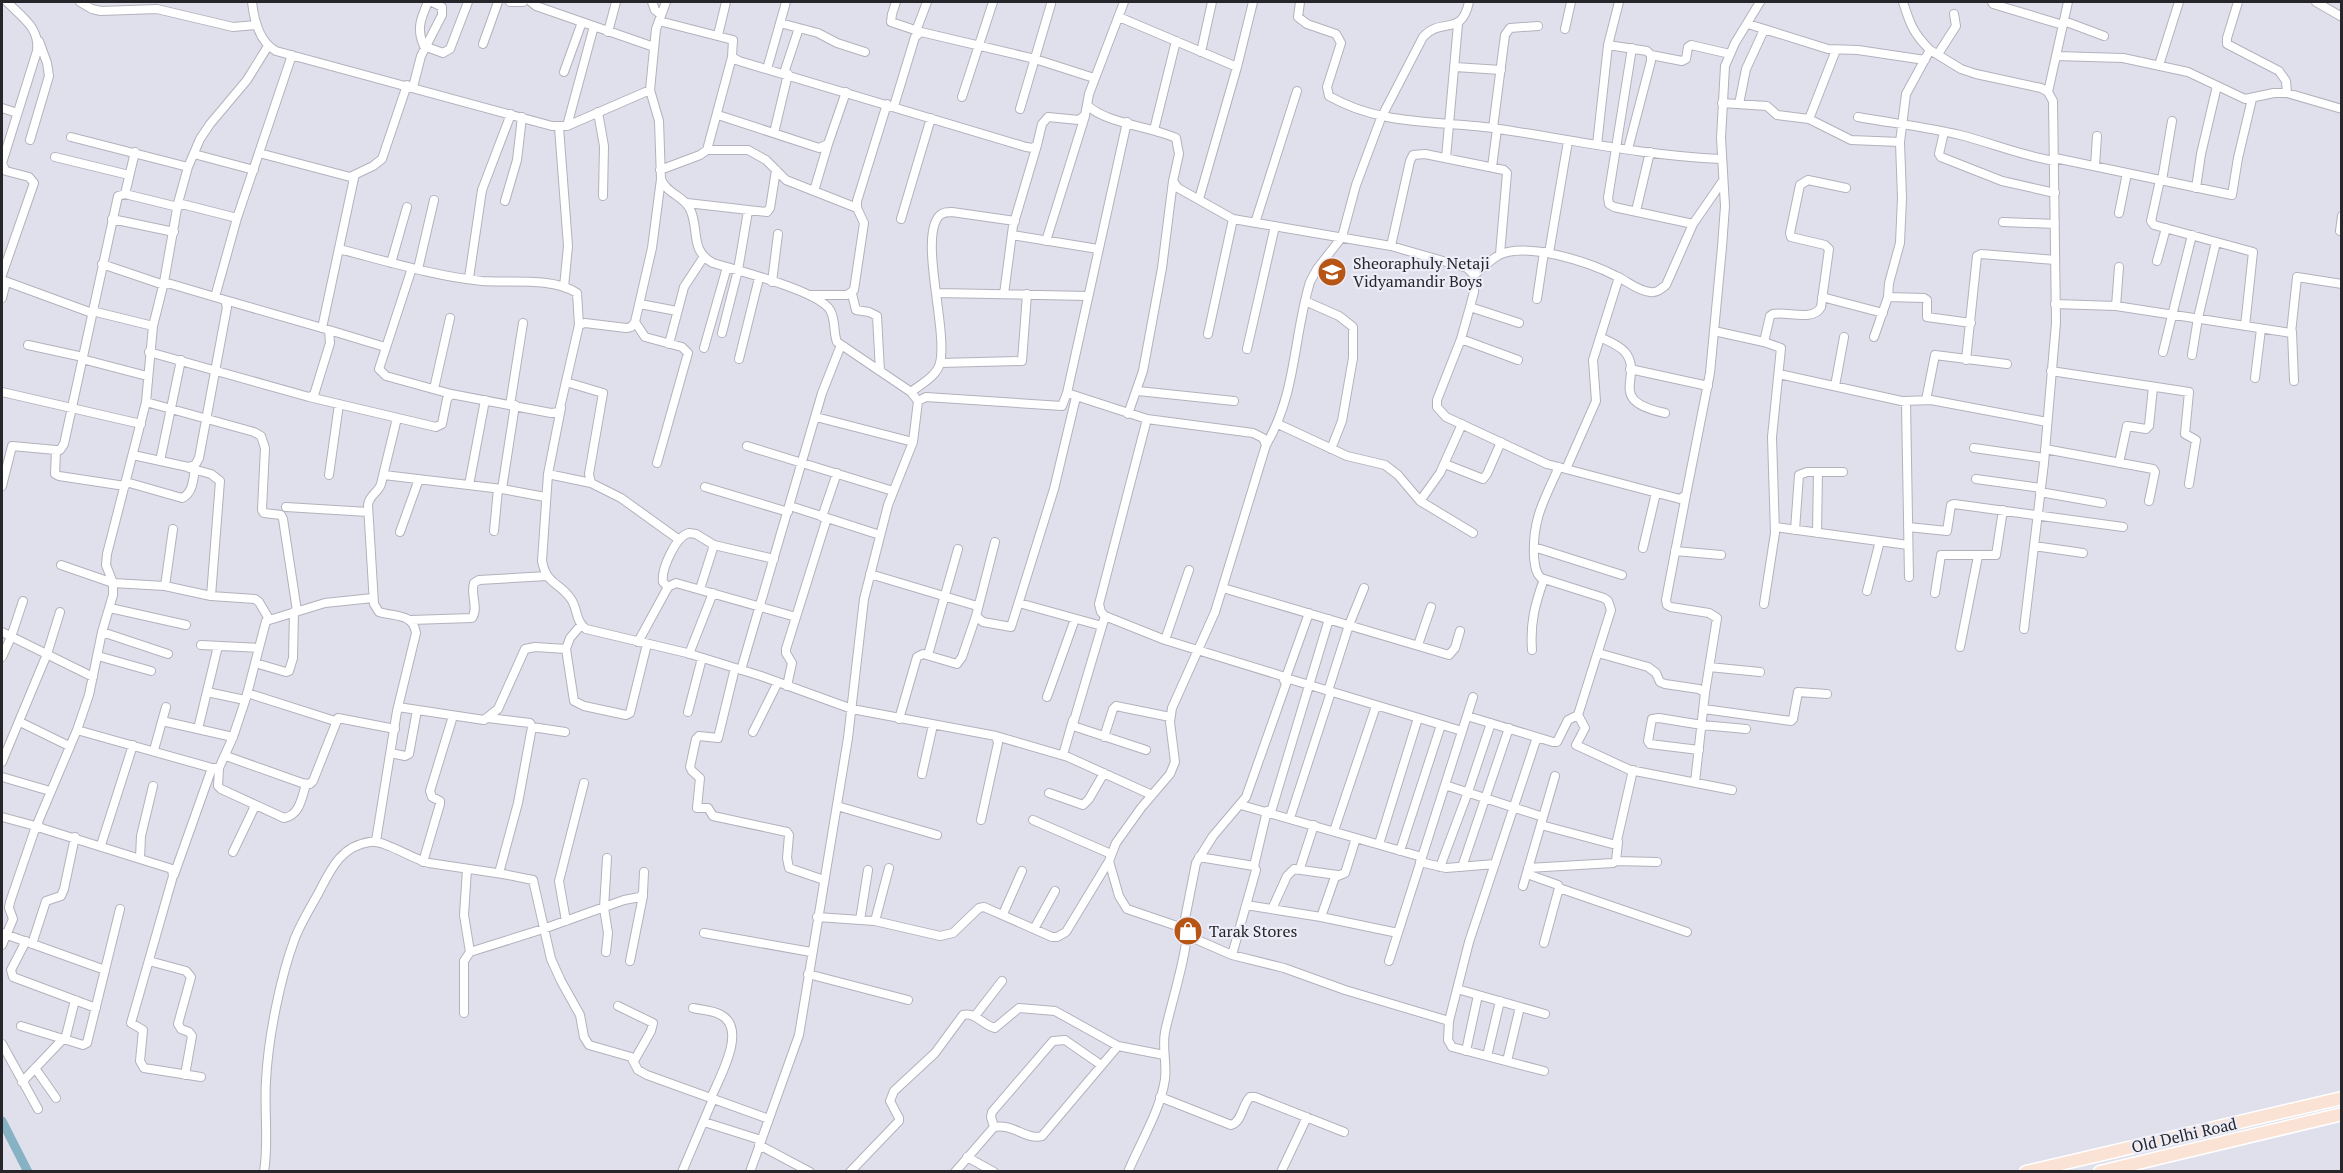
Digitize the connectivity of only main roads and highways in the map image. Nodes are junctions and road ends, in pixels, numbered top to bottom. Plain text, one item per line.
1 (2342, 1098) edge
2 (2342, 1114) edge
3 (2026, 1172) edge
4 (2100, 1172) edge

1 - 3 main road, Old Delhi Road
2 - 4 main road, Old Delhi Road

